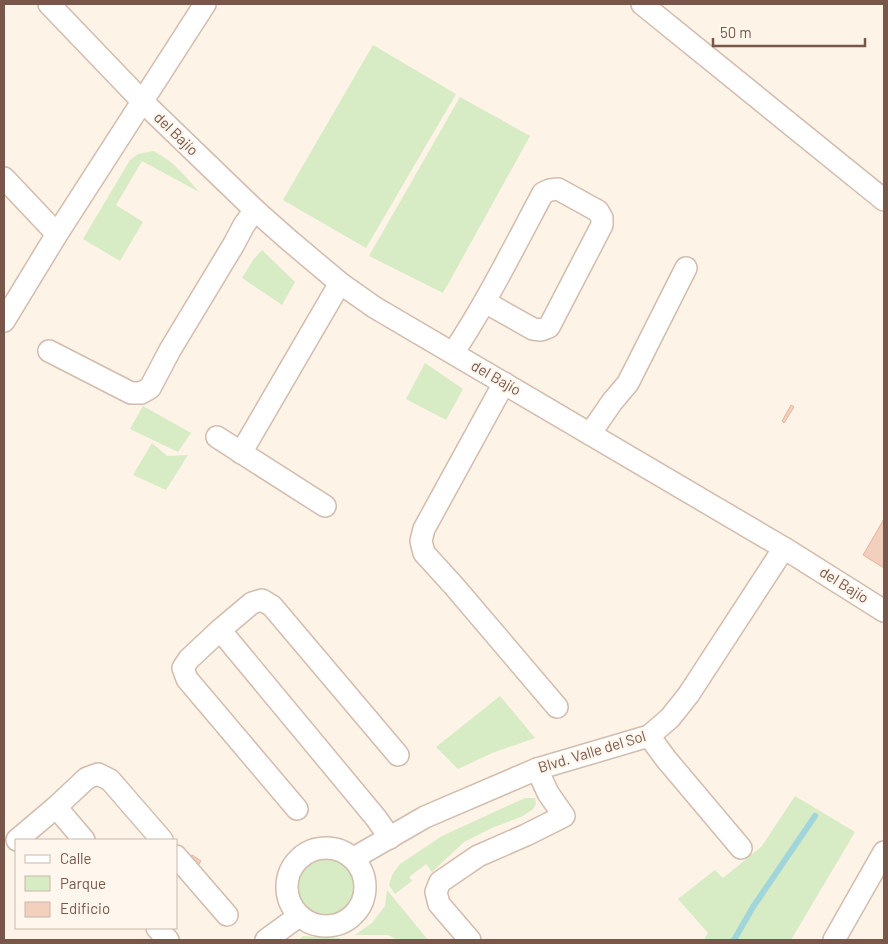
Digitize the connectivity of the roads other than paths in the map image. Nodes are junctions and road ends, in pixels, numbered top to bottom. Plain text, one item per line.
1 (49, 4) edge
2 (205, 4) edge
3 (642, 4) edge
4 (142, 101) junction
5 (4, 178) edge
6 (884, 200) edge
7 (256, 210) junction
8 (57, 234) junction
9 (686, 268) dead end
10 (340, 283) junction
11 (485, 302) junction
12 (4, 321) edge
13 (49, 351) dead end
14 (453, 353) junction
15 (504, 383) junction
16 (590, 434) junction
17 (217, 437) dead end
18 (242, 453) junction
19 (324, 506) dead end
20 (784, 548) junction
21 (884, 611) edge
22 (220, 630) junction
23 (557, 707) dead end
24 (649, 736) junction
25 (398, 755) dead end
26 (537, 769) junction
27 (56, 807) junction
28 (297, 809) dead end
29 (390, 838) junction
30 (17, 839) edge
31 (83, 839) edge
32 (161, 839) edge
33 (15, 841) edge
34 (741, 848) dead end
35 (4, 850) edge
36 (884, 852) edge
37 (178, 858) edge
38 (354, 858) junction
39 (228, 915) dead end
40 (299, 916) junction
41 (158, 929) edge
42 (168, 940) edge
43 (266, 940) edge
44 (470, 940) edge
45 (834, 940) edge

1 - 4 street, del Bajío
2 - 4 street
3 - 6 street
4 - 7 street, del Bajío
4 - 8 street
5 - 8 street
7 - 10 street, del Bajío
7 - 13 street
8 - 12 street
9 - 16 street
10 - 14 street, del Bajío
10 - 18 street
11 - 11 street
11 - 14 street
14 - 15 street, del Bajío
15 - 16 street, del Bajío
15 - 23 street
16 - 20 street, del Bajío
17 - 18 street
18 - 19 street
20 - 21 street, del Bajío
20 - 24 street, Blvd. Valle del Sol
22 - 25 street
22 - 28 street
22 - 29 street
24 - 26 street, Blvd. Valle del Sol
24 - 34 street
26 - 29 street, Blvd. Valle del Sol
26 - 44 street
27 - 30 street
27 - 31 street
27 - 32 street
29 - 38 street, Blvd. Valle del Sol
33 - 35 street
36 - 45 street
37 - 39 street
38 - 40 street
38 - 40 street
40 - 43 street
41 - 42 street

